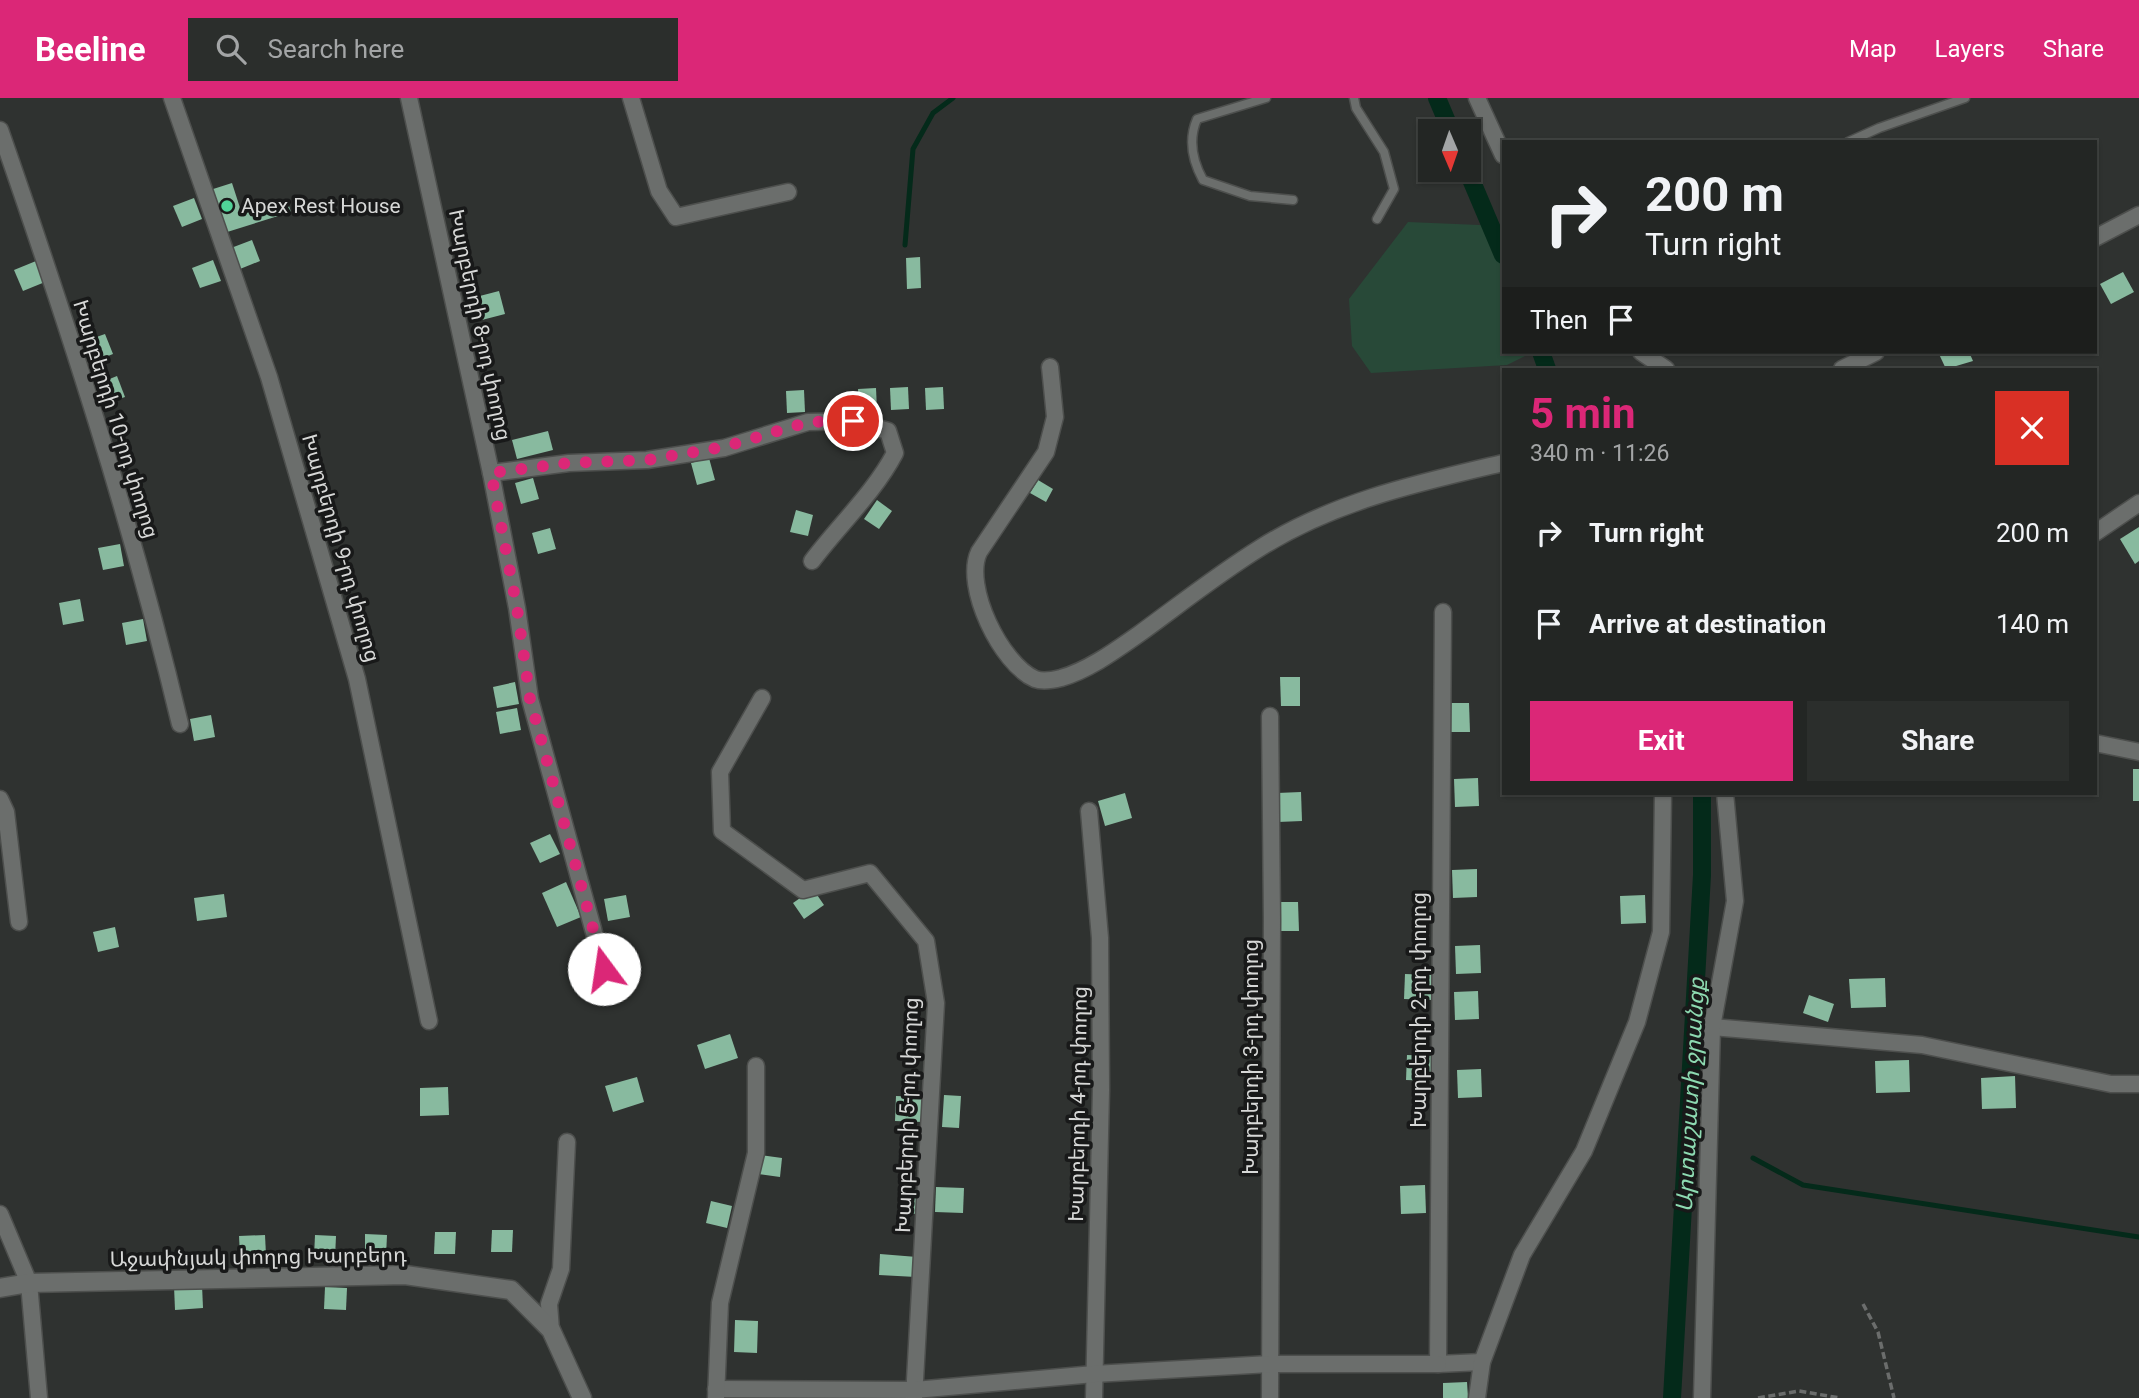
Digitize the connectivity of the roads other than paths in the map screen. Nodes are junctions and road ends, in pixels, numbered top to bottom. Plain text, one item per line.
1 (172, 98) edge
2 (409, 98) edge
3 (631, 98) edge
4 (1266, 98) edge
5 (1354, 98) edge
6 (1477, 98) edge
7 (1965, 98) edge
8 (0, 130) edge
9 (1852, 140) edge
10 (1502, 153) edge
11 (788, 192) dead end
12 (1293, 200) dead end
13 (2139, 215) edge
14 (1377, 219) dead end
15 (2097, 237) edge
16 (1645, 354) edge
17 (1872, 354) edge
18 (1050, 367) dead end
19 (1665, 368) edge
20 (1844, 368) edge
21 (1502, 463) edge
22 (491, 473) junction
23 (2139, 503) edge
24 (2097, 532) edge
25 (811, 561) dead end
26 (1443, 612) dead end
27 (762, 698) dead end
28 (1270, 716) dead end
29 (180, 724) dead end
30 (2097, 743) edge
31 (2139, 752) edge
32 (1663, 795) edge
33 (1725, 795) edge
34 (0, 799) edge
35 (1089, 811) dead end
36 (19, 922) dead end
37 (604, 969) dead end
38 (429, 1021) dead end
39 (1712, 1027) junction
40 (756, 1066) dead end
41 (2139, 1084) edge
42 (567, 1142) dead end
43 (0, 1214) edge
44 (29, 1283) junction
45 (0, 1288) edge
46 (551, 1330) junction
47 (1482, 1362) junction
48 (1270, 1364) junction
49 (1438, 1364) junction
50 (1094, 1374) junction
51 (716, 1393) edge
52 (915, 1394) edge
53 (39, 1398) edge
54 (582, 1398) edge
55 (1094, 1398) edge
56 (1270, 1398) edge
57 (1478, 1398) edge
58 (1702, 1398) edge

1 - 38 street, Խարբերդի 9-րդ փողոց
2 - 22 street, Խարբերդի 8-րդ փողոց
3 - 11 street
4 - 12 lane
5 - 14 lane
6 - 10 street
7 - 9 lane
8 - 29 street, Խարբերդի 10-րդ փողոց
13 - 15 street
16 - 19 street
17 - 20 street
18 - 21 street
22 - 25 street
22 - 37 street, Խարբերդի 8-րդ փողոց
23 - 24 street
26 - 49 street, Խարբերդի 2-րդ փողոց
27 - 52 street, Խարբերդի 5-րդ փողոց
28 - 48 street, Խարբերդի 3-րդ փողոց
30 - 31 street
32 - 47 street
33 - 39 street
34 - 36 street
35 - 50 street, Խարբերդի 4-րդ փողոց
39 - 41 street
39 - 58 street
40 - 51 street
42 - 46 street
43 - 44 street
44 - 45 street, Աջափնյակ փողոց Խարբերդ
44 - 46 street, Աջափնյակ փողոց Խարբերդ
44 - 53 street
46 - 54 street, Աջափնյակ փողոց Խարբերդ
47 - 49 street
47 - 57 street
48 - 49 street
48 - 50 street
48 - 56 street, Խարբերդի 3-րդ փողոց
50 - 52 street
50 - 55 street, Խարբերդի 4-րդ փողոց
51 - 52 street

